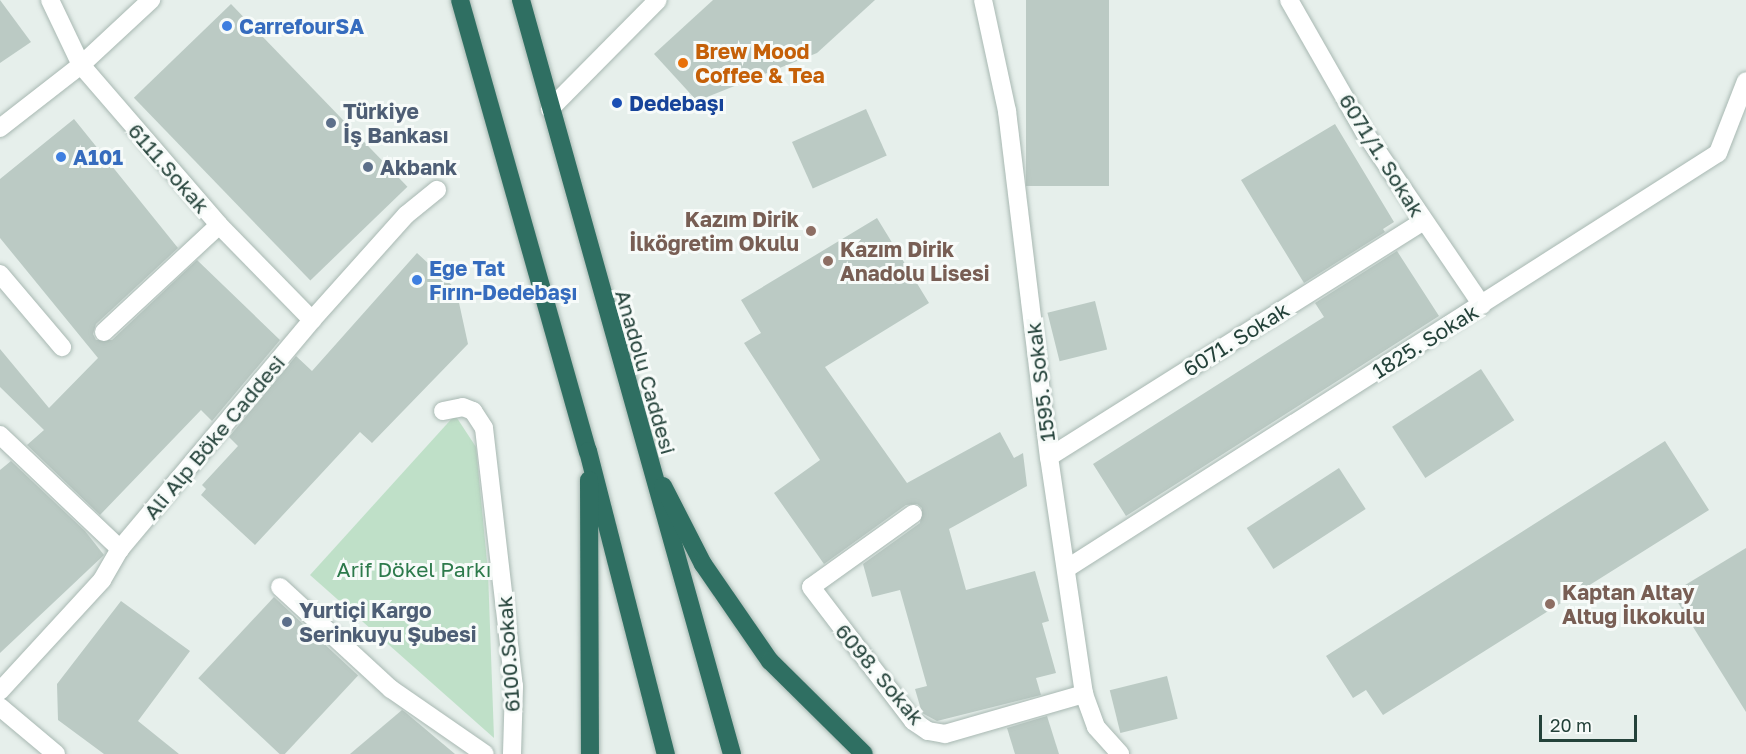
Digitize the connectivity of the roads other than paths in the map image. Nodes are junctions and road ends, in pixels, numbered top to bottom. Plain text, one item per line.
1 (50, 0) edge
2 (151, 0) edge
3 (460, 0) edge
4 (521, 0) edge
5 (658, 0) edge
6 (983, 0) edge
7 (1289, 0) edge
8 (81, 65) junction
9 (1746, 81) edge
10 (549, 109) junction
11 (0, 128) edge
12 (437, 190) dead end
13 (1424, 221) junction
14 (219, 225) junction
15 (0, 274) edge
16 (1482, 305) junction
17 (312, 320) junction
18 (104, 332) dead end
19 (62, 347) dead end
20 (443, 411) dead end
21 (0, 435) edge
22 (644, 450) junction
23 (588, 451) junction
24 (1049, 457) junction
25 (913, 514) dead end
26 (120, 549) junction
27 (1066, 569) junction
28 (280, 587) dead end
29 (0, 691) edge
30 (1084, 694) junction
31 (0, 707) edge
32 (57, 754) edge
33 (485, 754) edge
34 (512, 754) edge
35 (590, 754) edge
36 (666, 754) edge
37 (732, 754) edge
38 (864, 754) edge
39 (1120, 754) edge

1 - 8 street, 6111.Sokak
2 - 8 street
3 - 23 highway
4 - 10 highway, Anadolu Caddesi
5 - 10 street
6 - 24 street, 1595. Sokak
7 - 13 street, 6071/1. Sokak
8 - 11 street
8 - 14 street, 6111.Sokak
9 - 16 street, 1825. Sokak
10 - 22 highway, Anadolu Caddesi
12 - 17 street, Ali Alp Böke Caddesi
13 - 16 street, 6071/1. Sokak
13 - 24 street, 6071. Sokak
14 - 17 street, 6111.Sokak
14 - 18 street
15 - 19 street
16 - 27 street, 1825. Sokak
17 - 26 street, Ali Alp Böke Caddesi
20 - 34 street, 6100.Sokak
21 - 26 street
22 - 37 highway, Anadolu Caddesi
22 - 38 highway
23 - 35 highway
23 - 36 highway
24 - 27 street, 1595. Sokak
25 - 30 street, 6098. Sokak
26 - 29 street, Ali Alp Böke Caddesi
27 - 30 street, 1595. Sokak
28 - 33 street
30 - 39 street, 1595. Sokak
31 - 32 street

